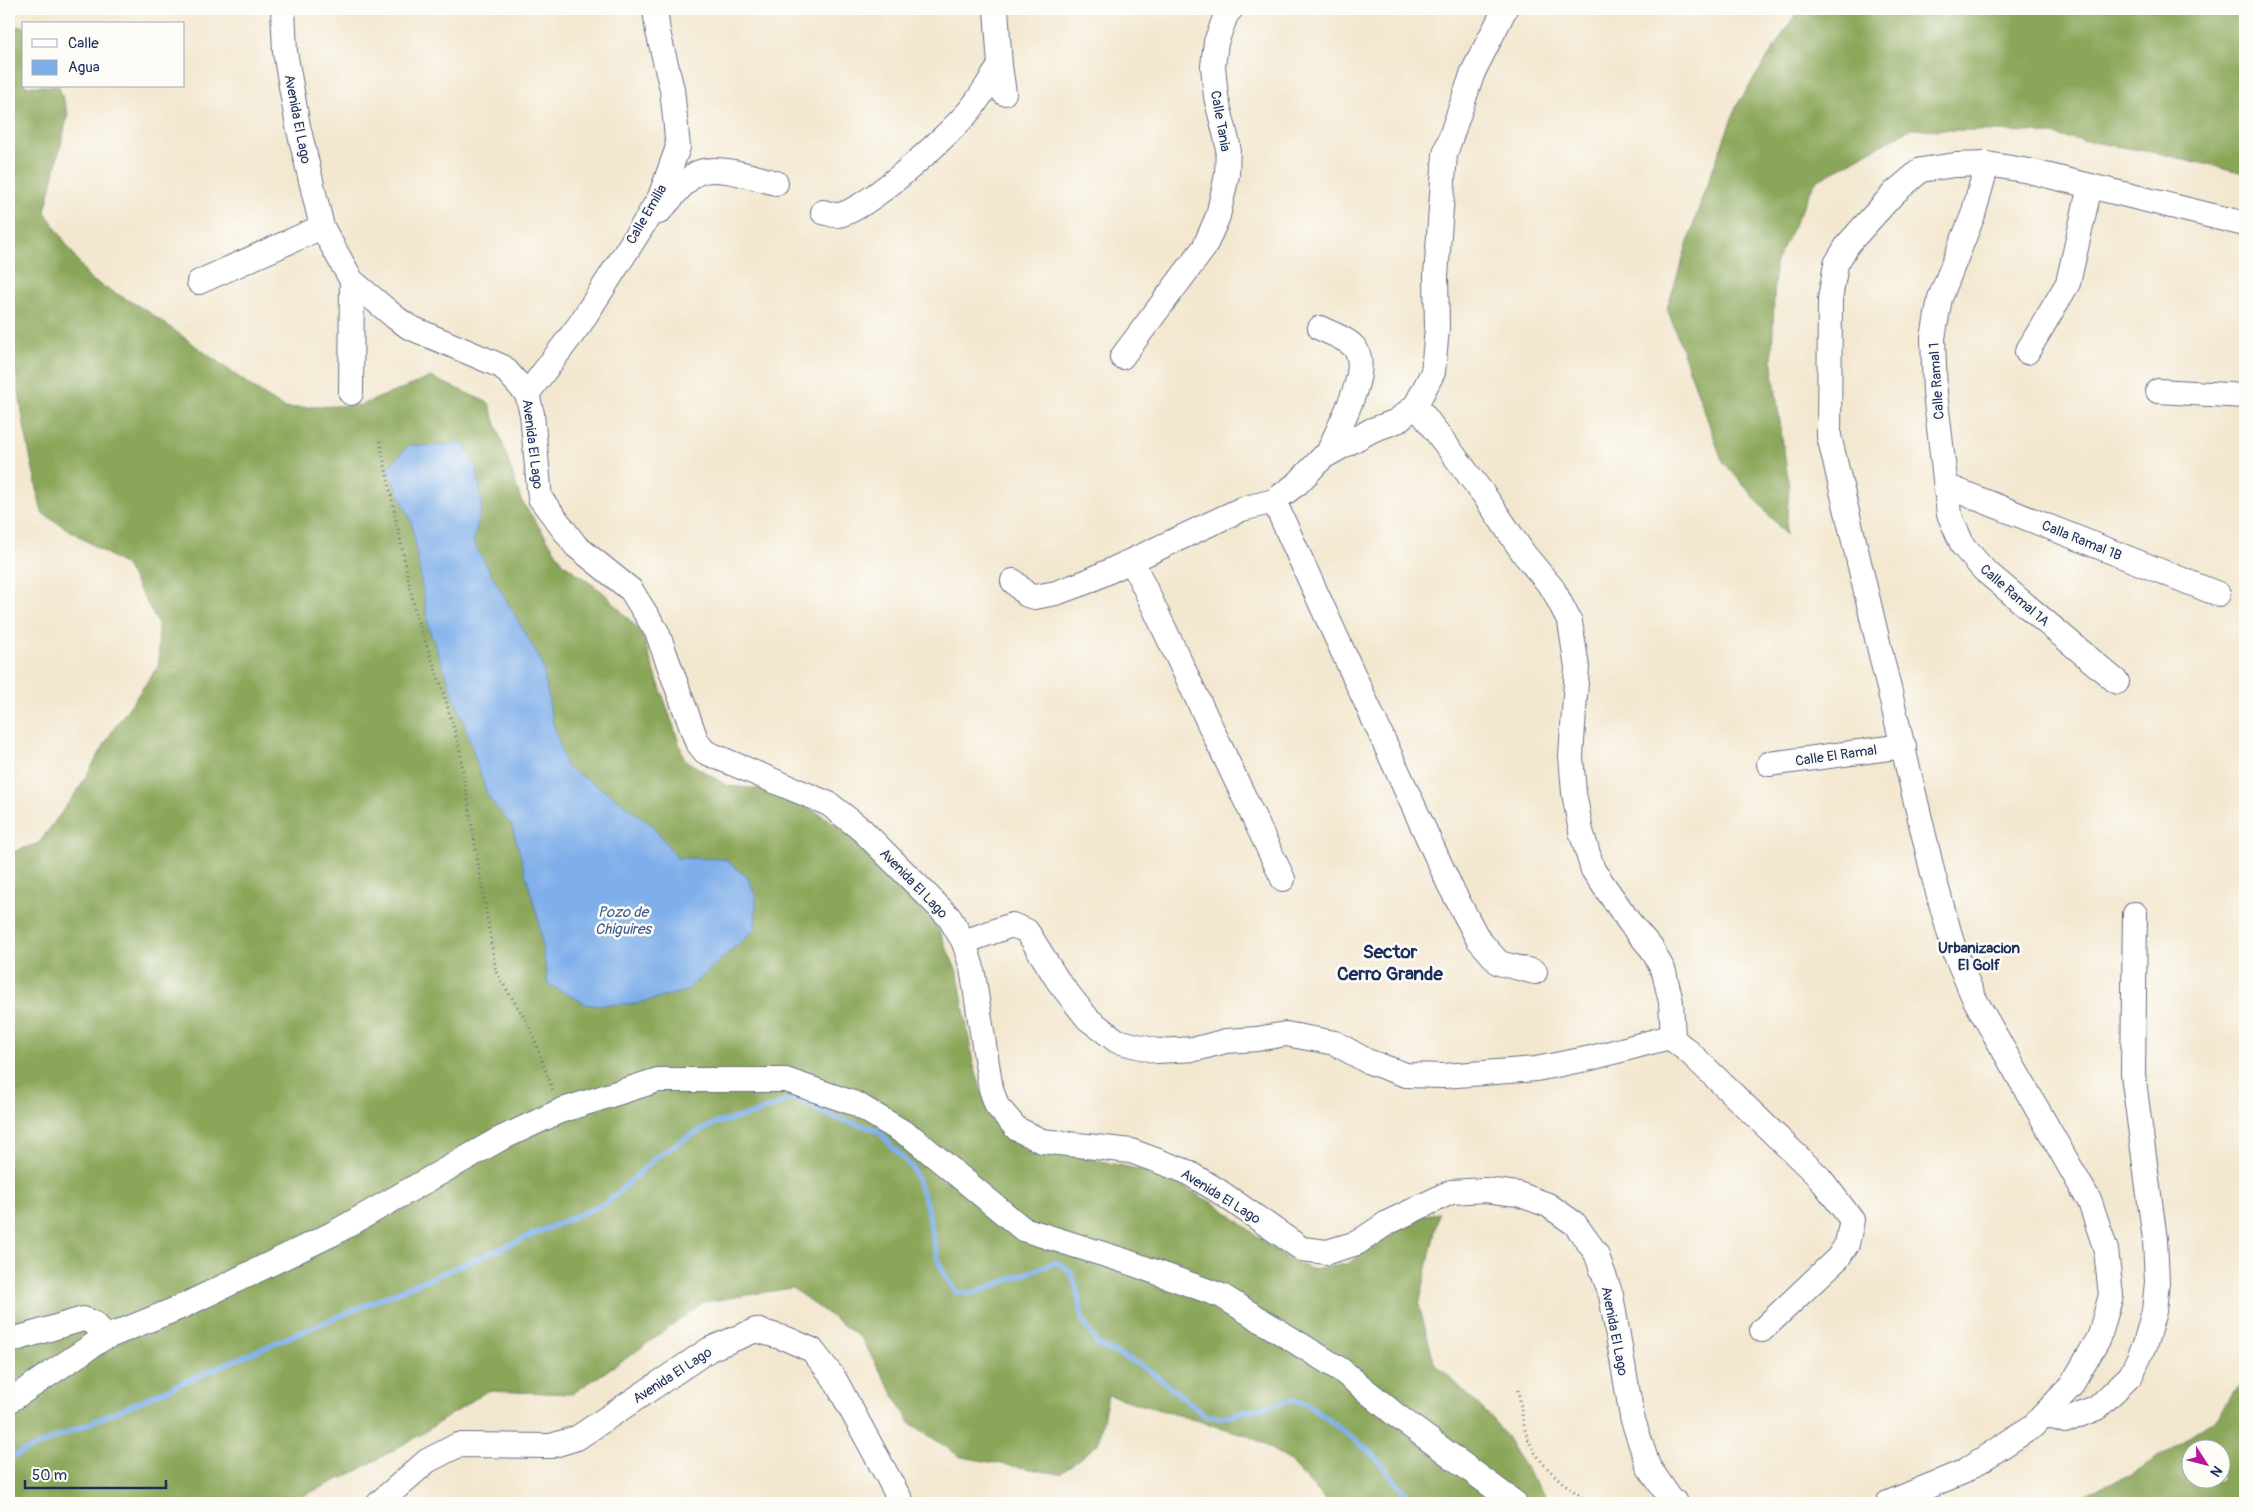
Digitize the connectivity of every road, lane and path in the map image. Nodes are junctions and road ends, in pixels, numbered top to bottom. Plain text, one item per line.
1 (284, 9) edge
2 (655, 9) edge
3 (996, 9) edge
4 (1231, 9) edge
5 (1504, 9) edge
6 (1000, 66) junction
7 (1004, 93) dead end
8 (1987, 164) junction
9 (776, 183) dead end
10 (2090, 186) junction
11 (823, 212) dead end
12 (645, 222) junction
13 (2245, 224) edge
14 (322, 227) junction
15 (352, 281) junction
16 (199, 282) dead end
17 (1320, 328) dead end
18 (2027, 352) dead end
19 (1122, 356) dead end
20 (2158, 391) dead end
21 (351, 393) dead end
22 (527, 394) junction
23 (2245, 396) edge
24 (1416, 405) junction
25 (380, 441) dead end
26 (1328, 454) junction
27 (1946, 486) junction
28 (1274, 501) junction
29 (1132, 561) junction
30 (1013, 580) dead end
31 (2218, 594) dead end
32 (2117, 682) dead end
33 (1904, 746) junction
34 (1769, 764) dead end
35 (1283, 879) dead end
36 (2135, 914) dead end
37 (964, 942) junction
38 (1535, 972) dead end
39 (1670, 1037) junction
40 (560, 1111) junction
41 (1762, 1330) dead end
42 (102, 1339) junction
43 (9, 1341) edge
44 (1518, 1390) dead end
45 (9, 1401) edge
46 (2045, 1414) junction
47 (379, 1503) edge
48 (902, 1503) edge
49 (1515, 1503) edge
50 (1591, 1503) edge
51 (1676, 1503) edge
52 (1888, 1503) edge

1 - 14 street, Avenida El Lago
2 - 12 street, Calle Emilia
3 - 6 street
4 - 19 street, Calle Tania
5 - 24 street
6 - 7 street
6 - 11 street
8 - 10 street
8 - 27 street, Calle Ramal 1
8 - 33 street
9 - 12 street
10 - 13 street
10 - 18 street
12 - 22 street, Calle Emilia
14 - 15 street, Avenida El Lago
14 - 16 street
15 - 21 street
15 - 22 street, Avenida El Lago
17 - 26 street
20 - 23 street
22 - 37 street, Avenida El Lago
24 - 26 street
24 - 39 street
25 - 40 path
26 - 28 street
27 - 31 street, Calla Ramal 1B
27 - 32 street, Calle Ramal 1A
28 - 29 street
28 - 38 street
29 - 30 street
29 - 35 street
33 - 34 street, Calle El Ramal
33 - 46 street
36 - 46 street
37 - 39 street
37 - 51 street, Avenida El Lago
39 - 41 street
40 - 42 street
40 - 49 street
42 - 43 street
42 - 45 street
44 - 50 path
46 - 52 street
47 - 48 street, Avenida El Lago

